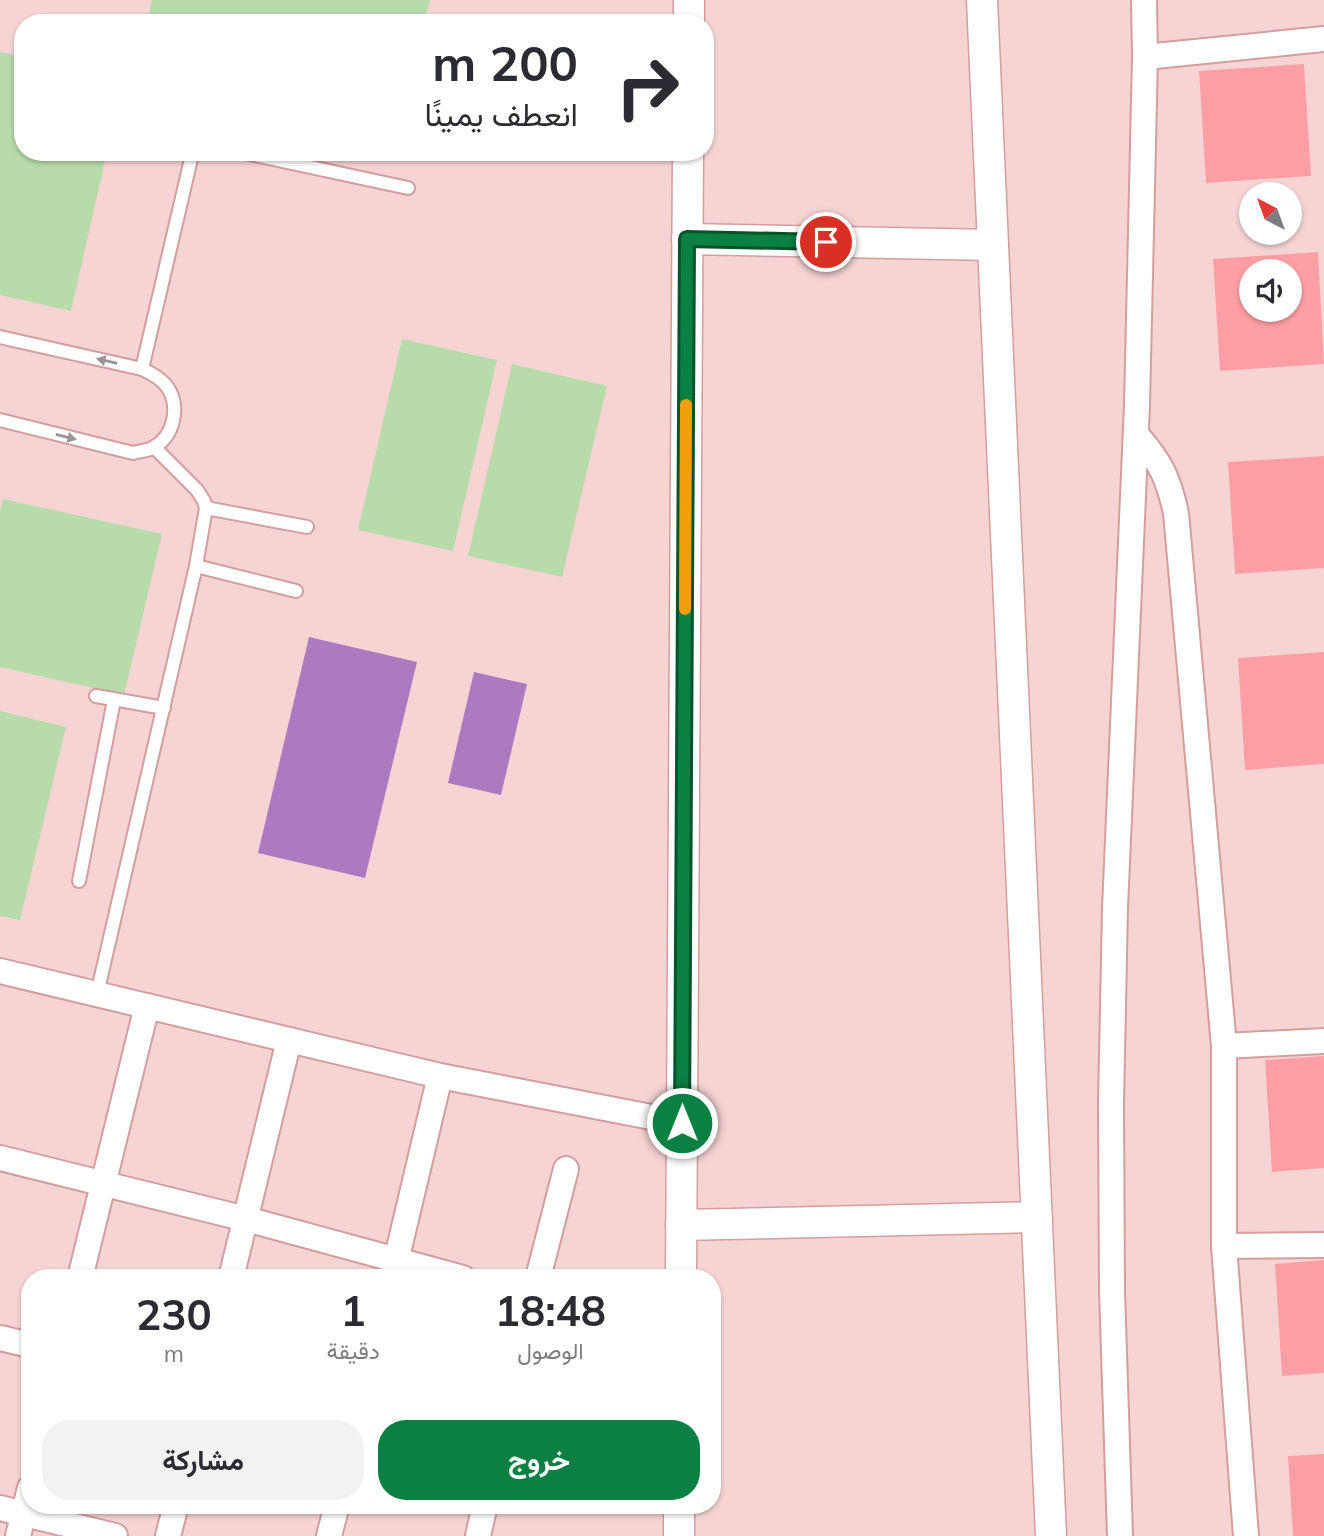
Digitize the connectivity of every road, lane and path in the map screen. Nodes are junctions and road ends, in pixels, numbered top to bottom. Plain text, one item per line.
1 (982, 0) edge
2 (1144, 0) edge
3 (1324, 39) edge
4 (1146, 57) junction
5 (191, 161) edge
6 (283, 161) edge
7 (688, 161) edge
8 (408, 188) dead end
9 (687, 239) junction
10 (993, 245) junction
11 (0, 337) edge
12 (142, 369) junction
13 (0, 420) edge
14 (1136, 434) junction
15 (154, 447) junction
16 (206, 508) junction
17 (307, 527) dead end
18 (196, 566) junction
19 (296, 591) dead end
20 (96, 696) dead end
21 (114, 699) junction
22 (163, 708) junction
23 (79, 881) dead end
24 (0, 971) edge
25 (97, 994) junction
26 (147, 1006) junction
27 (289, 1040) junction
28 (1324, 1041) edge
29 (1224, 1046) junction
30 (440, 1076) junction
31 (682, 1123) junction
32 (0, 1158) edge
33 (566, 1169) dead end
34 (103, 1184) junction
35 (1037, 1217) junction
36 (246, 1219) junction
37 (681, 1225) junction
38 (1324, 1245) edge
39 (1224, 1246) junction
40 (394, 1268) edge
41 (82, 1269) edge
42 (233, 1269) edge
43 (540, 1269) edge
44 (681, 1269) edge
45 (0, 1338) edge
46 (21, 1343) edge
47 (174, 1514) edge
48 (335, 1514) edge
49 (483, 1514) edge
50 (680, 1514) edge
51 (14, 1519) edge
52 (115, 1536) edge
53 (168, 1536) edge
54 (329, 1536) edge
55 (478, 1536) edge
56 (679, 1536) edge
57 (1051, 1536) edge
58 (1121, 1536) edge
59 (1246, 1536) edge

1 - 10 street
2 - 4 street
3 - 4 street
4 - 14 street
5 - 12 lane
6 - 8 lane
7 - 9 street
9 - 10 street
9 - 31 street
10 - 35 street
12 -> 11 lane
12 - 15 lane
13 -> 15 lane
14 - 29 street
14 - 58 street
15 - 16 lane
16 - 17 lane
16 - 18 lane
18 - 19 lane
18 - 22 lane
20 - 21 lane
21 - 22 lane
21 - 23 lane
22 - 25 lane
24 - 25 street
25 - 26 street
26 - 27 street
26 - 34 street
27 - 30 street
27 - 36 street
28 - 29 street
29 - 39 street
30 - 31 street
30 - 40 street
31 - 37 street
32 - 34 street
33 - 43 street
34 - 36 street
34 - 41 street
35 - 37 street
35 - 57 street
36 - 40 street
36 - 42 street
37 - 44 street
38 - 39 street
39 - 59 street
45 - 46 street
47 - 53 street
48 - 54 street
49 - 55 street
50 - 56 street
51 - 52 street

